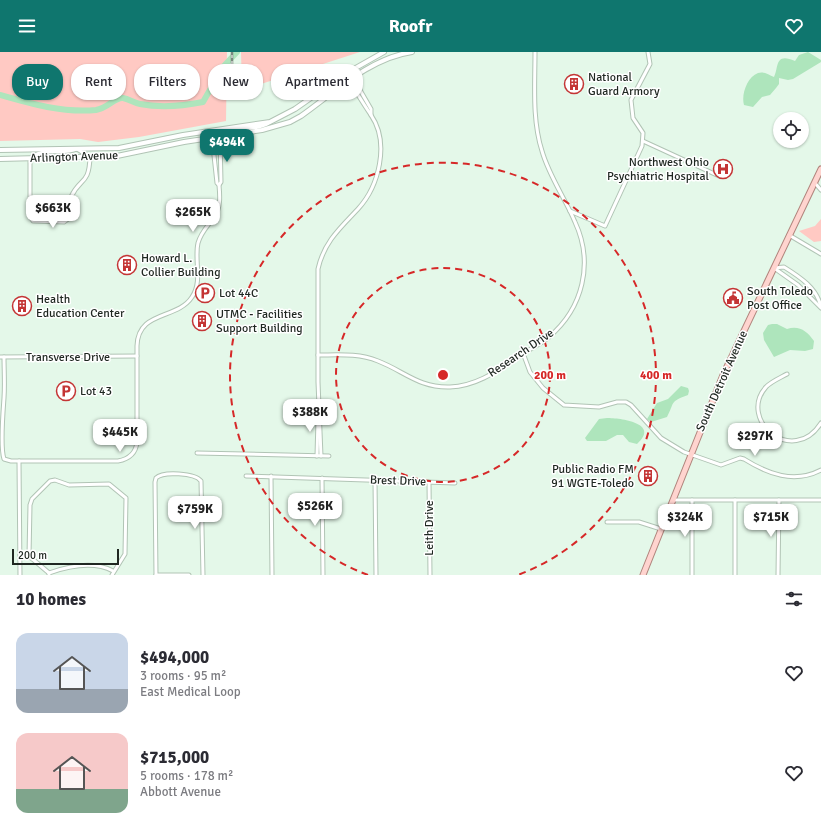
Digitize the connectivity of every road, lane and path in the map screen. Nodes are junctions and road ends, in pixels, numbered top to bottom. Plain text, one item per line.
1 (384, 52) edge
2 (412, 52) edge
3 (535, 52) edge
4 (648, 52) edge
5 (363, 64) edge
6 (363, 73) edge
7 (308, 100) edge
8 (322, 100) edge
9 (361, 100) edge
10 (270, 122) junction
11 (220, 136) junction
12 (212, 137) junction
13 (642, 141) junction
14 (77, 149) junction
15 (0, 150) edge
16 (90, 157) junction
17 (30, 158) junction
18 (0, 159) edge
19 (821, 169) edge
20 (719, 176) dead end
21 (815, 183) junction
22 (219, 185) junction
23 (821, 185) edge
24 (821, 190) edge
25 (570, 211) junction
26 (790, 235) junction
27 (821, 254) edge
28 (774, 268) junction
29 (821, 307) edge
30 (524, 353) junction
31 (318, 355) junction
32 (137, 356) junction
33 (2, 357) edge
34 (787, 374) dead end
35 (821, 423) edge
36 (197, 453) dead end
37 (690, 455) junction
38 (319, 456) junction
39 (329, 456) dead end
40 (19, 462) junction
41 (821, 470) edge
42 (246, 476) dead end
43 (272, 476) junction
44 (322, 478) junction
45 (375, 480) junction
46 (429, 482) junction
47 (455, 483) dead end
48 (673, 500) junction
49 (692, 500) junction
50 (735, 500) junction
51 (778, 500) junction
52 (821, 500) edge
53 (606, 522) dead end
54 (661, 529) junction
55 (113, 571) junction
56 (49, 574) edge
57 (20, 575) edge
58 (112, 575) edge
59 (156, 575) edge
60 (189, 575) edge
61 (203, 575) edge
62 (272, 575) edge
63 (323, 575) edge
64 (376, 575) edge
65 (430, 575) edge
66 (643, 575) edge
67 (692, 575) edge
68 (735, 575) edge
69 (778, 575) edge

1 - 5 street, Arlington Avenue
2 - 6 street, Arlington Avenue
3 - 25 street, Research Drive
4 - 13 street
7 - 10 street, Arlington Avenue
8 - 11 street, Arlington Avenue
9 - 31 street
10 - 12 street
10 - 14 street, Arlington Avenue
11 - 12 street, Arlington Avenue
11 - 22 street
12 - 16 street, Arlington Avenue
12 - 22 street
13 - 20 street
13 - 25 street
14 - 15 street, Arlington Avenue
14 - 16 street
14 - 17 street
16 - 17 street, Arlington Avenue
16 - 17 street
17 - 18 street, Arlington Avenue
19 - 21 main road, South Detroit Avenue
21 - 23 street
21 - 24 street
21 - 26 main road, South Detroit Avenue
22 - 32 street
25 - 30 street, Research Drive
26 - 27 street
26 - 28 main road, South Detroit Avenue
28 - 29 street
28 - 29 street
28 - 37 main road, South Detroit Avenue
30 - 31 street, Research Drive
30 - 37 street
31 - 38 street
32 - 33 street, Transverse Drive
32 - 40 street
33 - 40 street
34 - 35 street
36 - 38 street
37 - 41 street
37 - 48 main road, South Detroit Avenue
38 - 39 street
40 - 57 street
42 - 43 street, Brest Drive
43 - 44 street, Brest Drive
43 - 62 street
44 - 45 street, Brest Drive
44 - 63 street
45 - 46 street, Brest Drive
45 - 64 street
46 - 47 street, Brest Drive
46 - 65 street, Leith Drive
48 - 49 street
48 - 54 main road, South Detroit Avenue
49 - 50 street
49 - 67 street
50 - 51 street
50 - 68 street
51 - 52 street
51 - 69 street
53 - 54 street
54 - 66 main road, South Detroit Avenue
55 - 56 street
55 - 56 street
55 - 58 street
59 - 60 street
59 - 61 street

